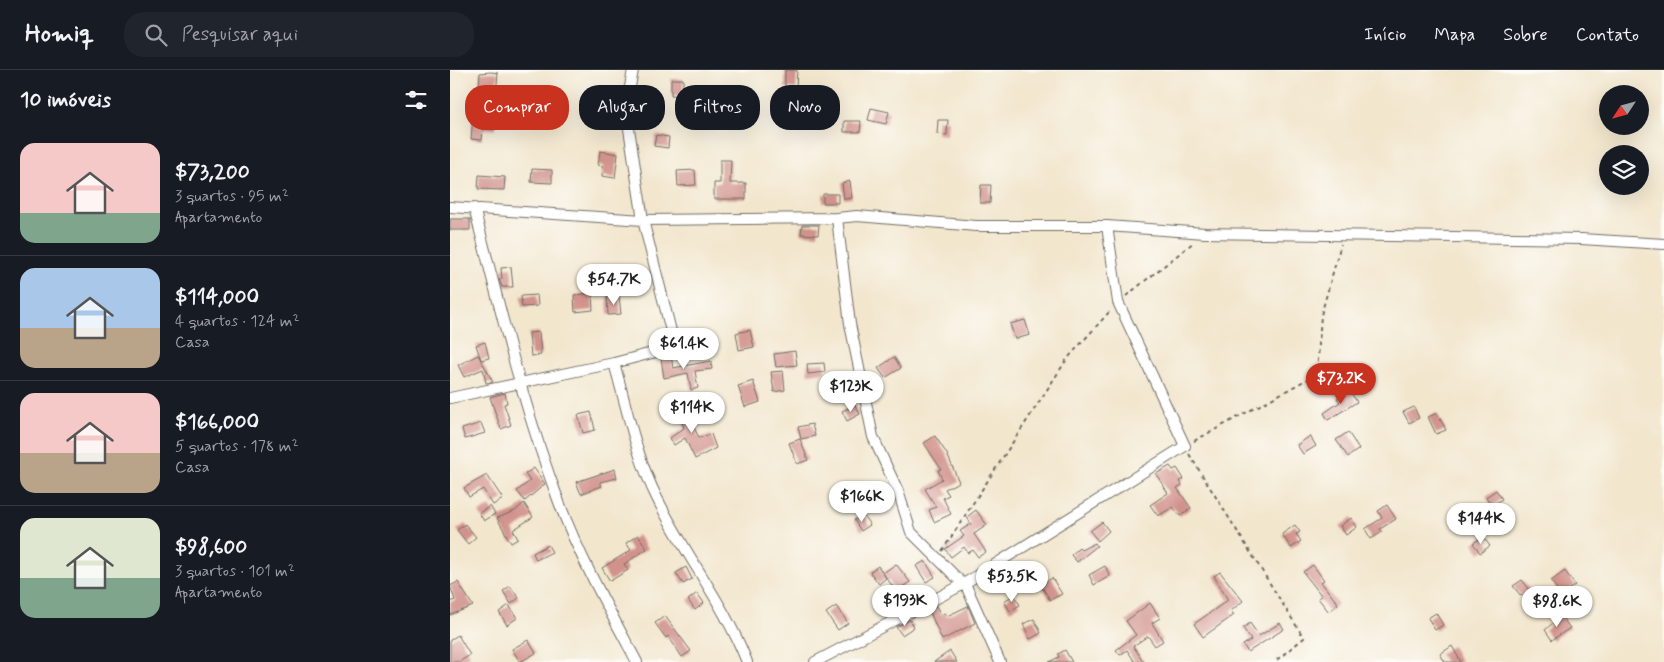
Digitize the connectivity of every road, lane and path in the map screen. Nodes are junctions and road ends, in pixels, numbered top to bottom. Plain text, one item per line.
1 (633, 70) edge
2 (450, 207) edge
3 (474, 208) junction
4 (837, 218) junction
5 (643, 220) junction
6 (1107, 226) junction
7 (1205, 233) junction
8 (1343, 235) junction
9 (1664, 244) edge
10 (1118, 302) junction
11 (614, 363) junction
12 (520, 383) junction
13 (450, 398) edge
14 (1184, 446) junction
15 (936, 559) junction
16 (962, 585) junction
17 (637, 662) edge
18 (747, 662) edge
19 (814, 662) edge
20 (1000, 662) edge
21 (1274, 662) edge

1 - 5 street
2 - 3 street
3 - 5 street
3 - 12 street
4 - 5 street
4 - 6 street
4 - 15 street
5 - 11 street
6 - 7 street
6 - 10 street
7 - 8 street
7 - 10 path
8 - 9 street
8 - 14 path
10 - 14 street
10 - 15 path
11 - 12 street
11 - 18 street
12 - 13 street
12 - 17 street
14 - 16 street
14 - 21 path
15 - 16 street
16 - 19 street
16 - 20 street

